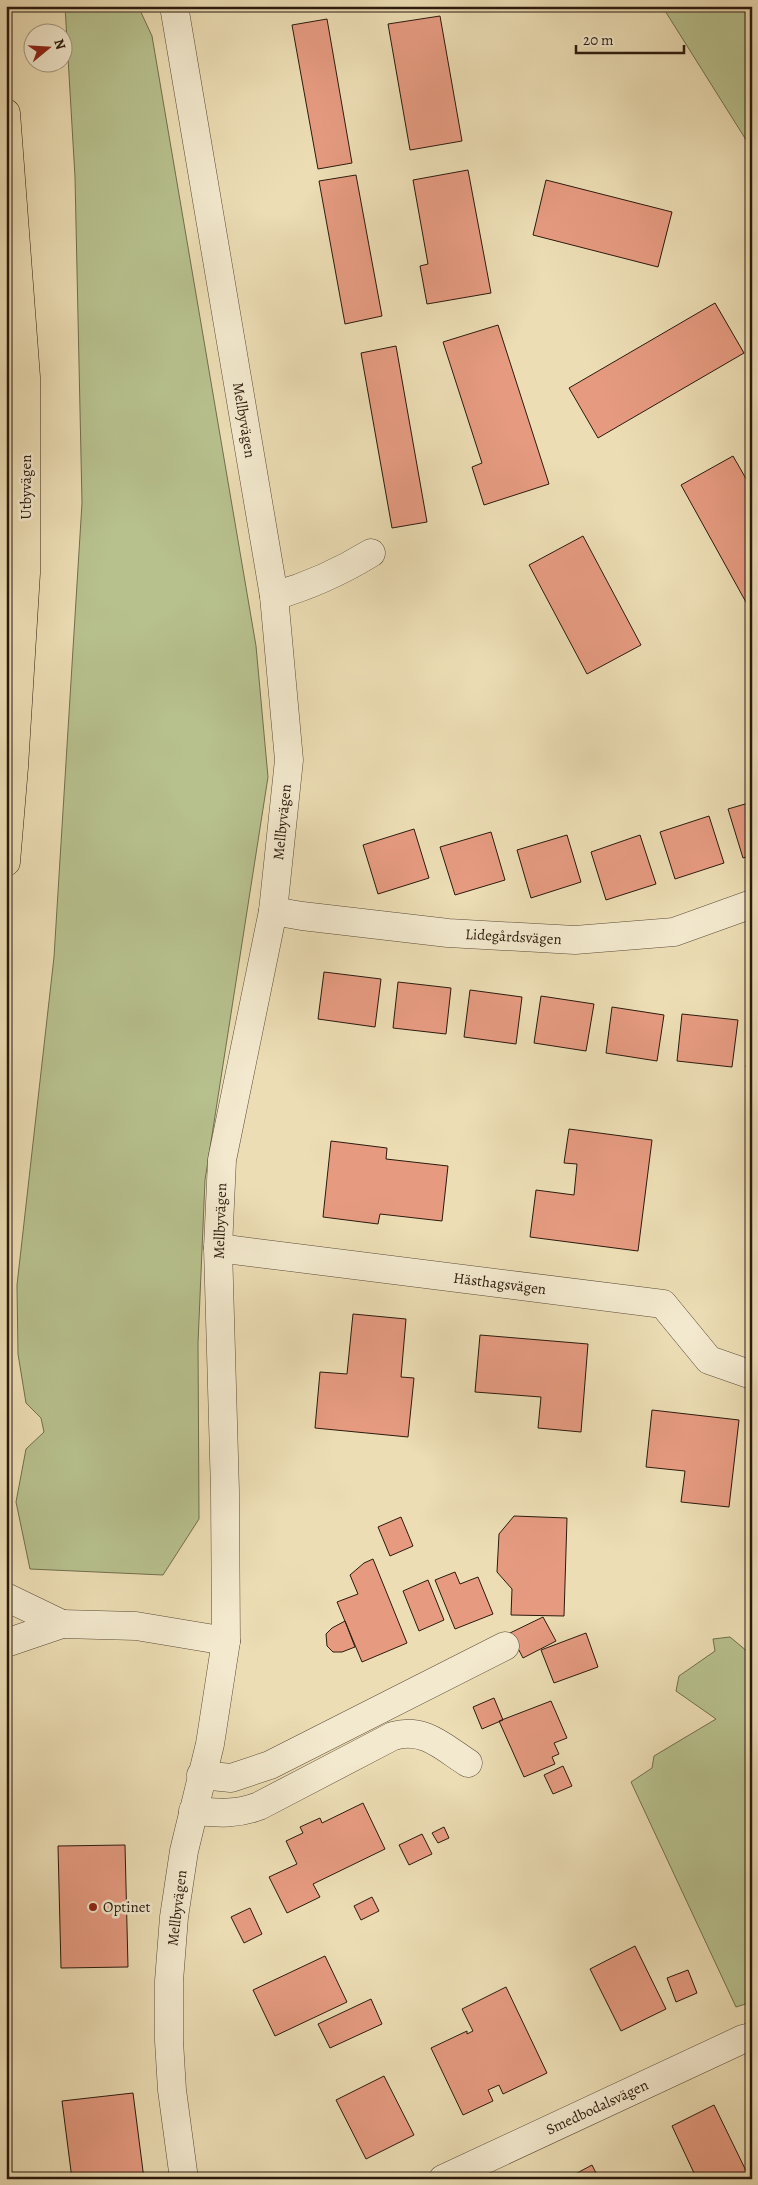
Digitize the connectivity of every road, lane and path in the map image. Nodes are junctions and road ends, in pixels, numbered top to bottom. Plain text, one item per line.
1 (174, 6) edge
2 (6, 113) edge
3 (371, 553) dead end
4 (274, 596) junction
5 (6, 862) edge
6 (752, 904) edge
7 (273, 911) junction
8 (218, 1248) junction
9 (752, 1375) edge
10 (6, 1597) edge
11 (62, 1624) junction
12 (226, 1642) junction
13 (6, 1643) edge
14 (505, 1646) dead end
15 (468, 1763) dead end
16 (201, 1776) junction
17 (193, 1811) junction
18 (749, 2045) edge
19 (184, 2179) edge
20 (444, 2179) edge

1 - 4 street, Mellbyvägen
2 - 5 main road, Utbyvägen
3 - 4 street
4 - 7 street, Mellbyvägen
6 - 7 street, Lidegårdsvägen
7 - 8 street, Mellbyvägen
8 - 9 street, Hästhagsvägen
8 - 12 street, Mellbyvägen
10 - 11 street
11 - 12 street
11 - 13 street
12 - 16 street, Mellbyvägen
14 - 16 street
15 - 17 street
16 - 17 street, Mellbyvägen
17 - 19 street, Mellbyvägen
18 - 20 street, Smedbodalsvägen

